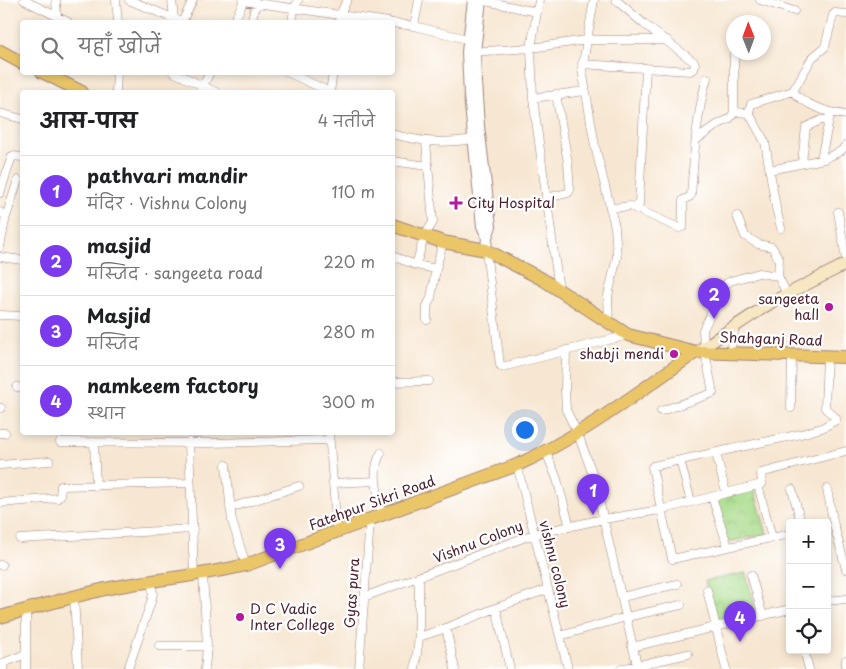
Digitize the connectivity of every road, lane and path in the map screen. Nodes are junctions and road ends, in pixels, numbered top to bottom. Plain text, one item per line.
1 (24, 0) edge
2 (56, 0) edge
3 (116, 0) edge
4 (129, 0) edge
5 (172, 0) edge
6 (193, 0) edge
7 (298, 0) edge
8 (347, 0) edge
9 (419, 0) edge
10 (473, 0) edge
11 (481, 0) edge
12 (540, 0) edge
13 (594, 0) edge
14 (616, 0) edge
15 (760, 0) edge
16 (244, 1) edge
17 (256, 4) junction
18 (294, 10) junction
19 (794, 11) dead end
20 (537, 12) junction
21 (846, 14) edge
22 (58, 17) junction
23 (174, 19) joint
24 (340, 19) edge
25 (64, 20) edge
26 (118, 20) edge
27 (183, 20) edge
28 (235, 20) edge
29 (252, 20) edge
30 (292, 20) edge
31 (356, 20) edge
32 (395, 23) edge
33 (414, 26) junction
34 (467, 39) junction
35 (586, 40) junction
36 (667, 40) junction
37 (531, 48) junction
38 (0, 51) edge
39 (471, 52) junction
40 (734, 60) edge
41 (20, 62) edge
42 (582, 64) junction
43 (646, 68) junction
44 (48, 75) edge
45 (117, 75) edge
46 (178, 75) edge
47 (209, 75) edge
48 (293, 75) edge
49 (333, 75) edge
50 (707, 78) dead end
51 (78, 90) edge
52 (116, 90) edge
53 (202, 90) edge
54 (326, 90) edge
55 (330, 90) edge
56 (585, 90) junction
57 (793, 91) junction
58 (556, 94) junction
59 (533, 98) junction
60 (0, 113) edge
61 (734, 113) junction
62 (749, 113) junction
63 (846, 115) edge
64 (830, 116) junction
65 (20, 118) edge
66 (395, 135) edge
67 (473, 139) junction
68 (696, 140) junction
69 (426, 142) junction
70 (846, 145) edge
71 (20, 157) edge
72 (822, 159) junction
73 (395, 161) edge
74 (802, 162) junction
75 (428, 166) junction
76 (770, 170) junction
77 (6, 177) junction
78 (20, 181) edge
79 (0, 193) edge
80 (546, 198) junction
81 (630, 206) junction
82 (610, 208) junction
83 (838, 212) dead end
84 (3, 215) edge
85 (737, 216) dead end
86 (395, 226) edge
87 (781, 228) dead end
88 (424, 237) junction
89 (487, 237) junction
90 (443, 242) junction
91 (0, 247) edge
92 (486, 250) junction
93 (0, 257) edge
94 (395, 257) edge
95 (846, 259) edge
96 (20, 260) edge
97 (846, 264) edge
98 (416, 265) junction
99 (436, 269) junction
100 (778, 276) junction
101 (559, 290) junction
102 (787, 294) junction
103 (0, 315) edge
104 (20, 316) edge
105 (427, 320) dead end
106 (609, 323) junction
107 (735, 326) junction
108 (628, 335) junction
109 (566, 350) junction
110 (702, 350) junction
111 (730, 353) junction
112 (792, 355) junction
113 (827, 356) junction
114 (846, 357) edge
115 (428, 381) dead end
116 (395, 382) edge
117 (791, 408) dead end
118 (661, 411) dead end
119 (578, 434) junction
120 (76, 435) edge
121 (104, 435) edge
122 (150, 435) edge
123 (328, 436) edge
124 (60, 442) dead end
125 (76, 442) junction
126 (94, 442) junction
127 (104, 442) junction
128 (150, 442) junction
129 (189, 442) junction
130 (846, 450) edge
131 (546, 452) junction
132 (381, 453) dead end
133 (716, 453) junction
134 (49, 460) dead end
135 (680, 460) junction
136 (226, 465) dead end
137 (517, 465) junction
138 (0, 466) edge
139 (376, 481) junction
140 (333, 483) junction
141 (190, 484) junction
142 (758, 485) junction
143 (96, 486) junction
144 (299, 486) dead end
145 (792, 489) dead end
146 (827, 489) dead end
147 (726, 493) junction
148 (712, 497) junction
149 (691, 502) junction
150 (0, 503) edge
151 (230, 508) junction
152 (660, 510) junction
153 (376, 518) junction
154 (604, 519) junction
155 (800, 519) edge
156 (830, 519) edge
157 (831, 526) edge
158 (570, 527) junction
159 (192, 529) junction
160 (337, 532) junction
161 (534, 534) junction
162 (786, 535) edge
163 (772, 538) junction
164 (20, 539) dead end
165 (728, 548) junction
166 (246, 565) junction
167 (846, 569) edge
168 (198, 575) junction
169 (751, 575) dead end
170 (419, 578) junction
171 (151, 582) junction
172 (676, 584) dead end
173 (548, 589) junction
174 (707, 590) dead end
175 (74, 596) junction
176 (622, 596) junction
177 (364, 597) junction
178 (846, 598) edge
179 (831, 601) edge
180 (681, 605) dead end
181 (496, 608) junction
182 (26, 610) junction
183 (786, 611) edge
184 (626, 616) junction
185 (763, 616) junction
186 (0, 618) edge
187 (446, 628) junction
188 (716, 628) junction
189 (560, 636) junction
190 (419, 637) junction
191 (159, 646) dead end
192 (207, 646) junction
193 (632, 647) junction
194 (26, 654) junction
195 (688, 654) dead end
196 (805, 654) edge
197 (846, 660) edge
198 (846, 666) edge
199 (637, 667) edge
200 (3, 669) edge
201 (26, 669) edge
202 (78, 669) edge
203 (128, 669) edge
204 (205, 669) edge
205 (359, 669) edge
206 (415, 669) edge
207 (455, 669) edge
208 (510, 669) edge
209 (568, 669) edge
210 (621, 669) edge
211 (726, 669) edge
212 (809, 669) edge

1 - 22 street
2 - 22 street
3 - 26 street
4 - 23 street
5 - 23 street
6 - 27 street
7 - 18 street
8 - 24 street
9 - 33 street
10 - 34 street
11 - 20 street
11 - 39 street
12 - 20 street
13 - 35 street
14 - 36 street
15 - 19 street
16 - 17 street
16 - 28 street
17 - 18 street
17 - 29 street
18 - 24 street
18 - 30 street
20 - 37 street
21 - 57 street
22 - 25 street
24 - 31 street
32 - 33 street
33 - 34 street
34 - 39 street
35 - 36 street
35 - 37 street
35 - 42 street
36 - 43 street
37 - 39 street
37 - 59 street
38 - 41 main road
39 - 67 street
39 - 89 street
40 - 61 street
42 - 43 street
42 - 56 street
43 - 81 street
44 - 51 main road
45 - 52 street
46 - 53 street
47 - 53 street
48 - 54 street
49 - 55 street
50 - 68 street
56 - 58 street
56 - 82 street
57 - 62 street
57 - 64 street
58 - 59 street
58 - 80 street
59 - 80 street
60 - 65 street
61 - 62 street
61 - 68 street
62 - 76 street
63 - 64 street
64 - 72 street
64 - 74 street
66 - 69 street
67 - 69 street
67 - 89 street
68 - 81 street
69 - 75 street
70 - 72 street
71 - 77 street
72 - 74 street
73 - 75 street
74 - 76 street
75 - 88 street
76 - 87 street
77 - 78 street
77 - 79 street
78 - 84 street
80 - 101 street
81 - 82 street
82 - 106 street
83 - 95 street
84 - 91 street
85 - 100 street
86 - 88 main road, Shahganj Road
88 - 90 main road, Shahganj Road
88 - 98 street
89 - 92 street
90 - 92 main road, Shahganj Road
90 - 99 street
92 - 101 main road, Shahganj Road
92 - 109 street
93 - 96 street
94 - 98 street
97 - 102 main road
98 - 99 street
99 - 105 street
100 - 102 street
100 - 110 street
101 - 106 main road, Shahganj Road
102 - 107 main road
103 - 104 street
106 - 108 main road, Shahganj Road
107 - 110 main road
107 - 111 street
108 - 109 street
108 - 110 main road, Shahganj Road
109 - 119 street
110 - 111 main road, Shahganj Road
110 - 118 street
110 - 119 main road, Fatehpur Sikri Road
111 - 112 main road, Shahganj Road
112 - 113 main road, Shahganj Road
112 - 117 street
113 - 114 main road, Shahganj Road
113 - 133 street
115 - 116 street
119 - 131 main road, Fatehpur Sikri Road
119 - 154 street
120 - 125 street
121 - 127 street
122 - 128 street
123 - 129 street
123 - 140 street
124 - 125 street
125 - 126 street
126 - 127 street
126 - 143 street
127 - 128 street
128 - 129 street
129 - 141 street
130 - 142 street
131 - 137 main road, Fatehpur Sikri Road
131 - 158 street
132 - 139 street, Gyas pura
133 - 135 street
133 - 147 street
134 - 138 street
135 - 149 street
135 - 152 street
136 - 151 street
137 - 153 main road, Fatehpur Sikri Road
137 - 161 street, vishnu colony
139 - 140 street
139 - 153 street, Gyas pura
140 - 160 street
141 - 143 street
141 - 159 street
142 - 147 street, Vishnu Colony
142 - 163 street
143 - 150 street
144 - 151 street
145 - 155 street
146 - 156 street
147 - 148 street, Vishnu Colony
148 - 149 street, Vishnu Colony
148 - 165 street
149 - 152 street, Vishnu Colony
151 - 166 street
152 - 154 street, Vishnu Colony
152 - 165 street
153 - 160 main road, Fatehpur Sikri Road
153 - 177 street, Gyas pura
154 - 158 street, Vishnu Colony
154 - 176 street
157 - 167 street
158 - 161 street, Vishnu Colony
159 - 164 street
159 - 168 street
160 - 166 main road, Fatehpur Sikri Road
161 - 170 street, Vishnu Colony
161 - 173 street, vishnu colony
162 - 163 street
163 - 165 street
166 - 168 main road, Fatehpur Sikri Road
168 - 171 main road, Fatehpur Sikri Road
168 - 192 street
169 - 185 street
170 - 177 street, Vishnu Colony
170 - 190 street
171 - 175 main road, Fatehpur Sikri Road
171 - 203 street
172 - 176 street
173 - 181 street
173 - 189 street, vishnu colony
174 - 188 street
175 - 182 main road, Fatehpur Sikri Road
175 - 202 street
176 - 184 street
177 - 205 street, Gyas pura
178 - 179 street
180 - 184 street
181 - 187 street
181 - 208 street
182 - 186 main road, Fatehpur Sikri Road
182 - 194 street
183 - 185 street
184 - 189 street
184 - 193 street
185 - 188 street
187 - 190 street
187 - 207 street
188 - 193 street
188 - 211 street
189 - 209 street, vishnu colony
190 - 206 street
191 - 192 street
192 - 204 street
193 - 199 street
194 - 200 street
194 - 201 street
195 - 199 street
196 - 212 street
197 - 198 street
199 - 210 street

